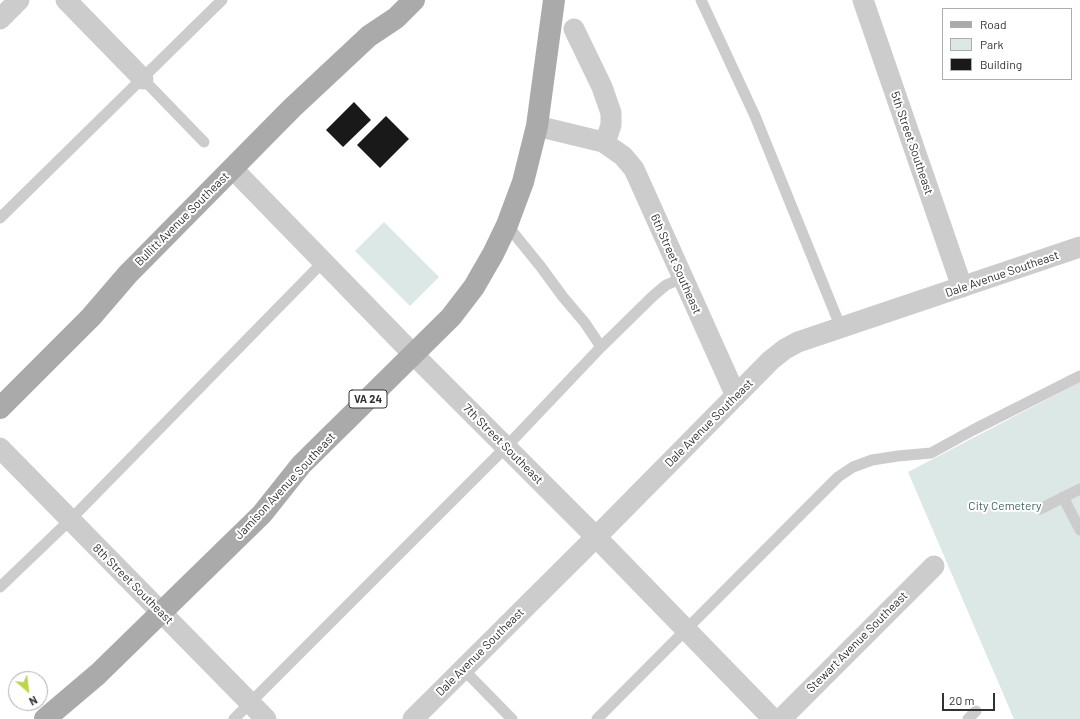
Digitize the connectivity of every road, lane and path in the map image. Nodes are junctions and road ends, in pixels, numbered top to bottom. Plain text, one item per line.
1 (19, 0) edge
2 (66, 0) edge
3 (222, 0) edge
4 (396, 0) edge
5 (414, 0) edge
6 (541, 0) edge
7 (554, 0) edge
8 (701, 0) edge
9 (863, 0) edge
10 (0, 19) edge
11 (574, 29) dead end
12 (550, 32) junction
13 (369, 36) junction
14 (142, 79) junction
15 (537, 126) junction
16 (204, 142) dead end
17 (602, 142) junction
18 (232, 169) junction
19 (0, 218) edge
20 (507, 225) junction
21 (1080, 247) edge
22 (323, 262) junction
23 (683, 278) junction
24 (962, 287) junction
25 (841, 328) junction
26 (601, 347) junction
27 (413, 354) junction
28 (1080, 376) edge
29 (736, 396) junction
30 (0, 408) edge
31 (506, 447) junction
32 (0, 448) edge
33 (1080, 489) edge
34 (1063, 498) junction
35 (1040, 509) dead end
36 (70, 520) junction
37 (1080, 530) edge
38 (596, 537) junction
39 (934, 566) dead end
40 (0, 587) edge
41 (161, 612) junction
42 (686, 630) junction
43 (463, 669) junction
44 (250, 703) junction
45 (45, 719) edge
46 (234, 719) edge
47 (266, 719) edge
48 (413, 719) edge
49 (512, 719) edge
50 (598, 719) edge
51 (773, 719) edge
52 (781, 719) edge

1 - 10 street
2 - 14 street
3 - 14 lane
4 - 13 main road, Bullitt Avenue Southeast
5 - 13 main road, Bullitt Avenue Southeast
6 - 12 main road
7 - 12 main road, Jamison Avenue Southeast / VA 24
8 - 25 lane
9 - 24 street, 5th Street Southeast
11 - 17 street
12 - 15 main road, Jamison Avenue Southeast / VA 24
13 - 18 main road, Bullitt Avenue Southeast
14 - 16 lane
14 - 19 lane
15 - 17 street, 6th Street Southeast
15 - 20 main road, Jamison Avenue Southeast / VA 24
17 - 23 street, 6th Street Southeast
18 - 22 street, 7th Street Southeast
18 - 30 main road, Bullitt Avenue Southeast
20 - 26 lane
20 - 27 main road, Jamison Avenue Southeast / VA 24
21 - 24 street, Dale Avenue Southeast
22 - 27 street, 7th Street Southeast
22 - 36 lane
23 - 26 lane
23 - 29 street, 6th Street Southeast
24 - 25 street, Dale Avenue Southeast
25 - 29 street, Dale Avenue Southeast
26 - 31 lane
27 - 31 street, 7th Street Southeast
27 - 41 main road, Jamison Avenue Southeast / VA 24
28 - 42 lane
29 - 38 street, Dale Avenue Southeast
31 - 38 street, 7th Street Southeast
31 - 44 lane
32 - 36 street, 8th Street Southeast
33 - 34 lane
34 - 35 lane
34 - 37 lane
36 - 40 lane
36 - 41 street, 8th Street Southeast
38 - 42 street, 7th Street Southeast
38 - 43 street, Dale Avenue Southeast
39 - 52 street, Stewart Avenue Southeast
41 - 44 street, 8th Street Southeast
41 - 45 main road, Jamison Avenue Southeast / VA 24
42 - 50 lane
42 - 51 street, 7th Street Southeast
43 - 48 street, Dale Avenue Southeast
43 - 49 lane
44 - 46 lane
44 - 47 street, 8th Street Southeast

